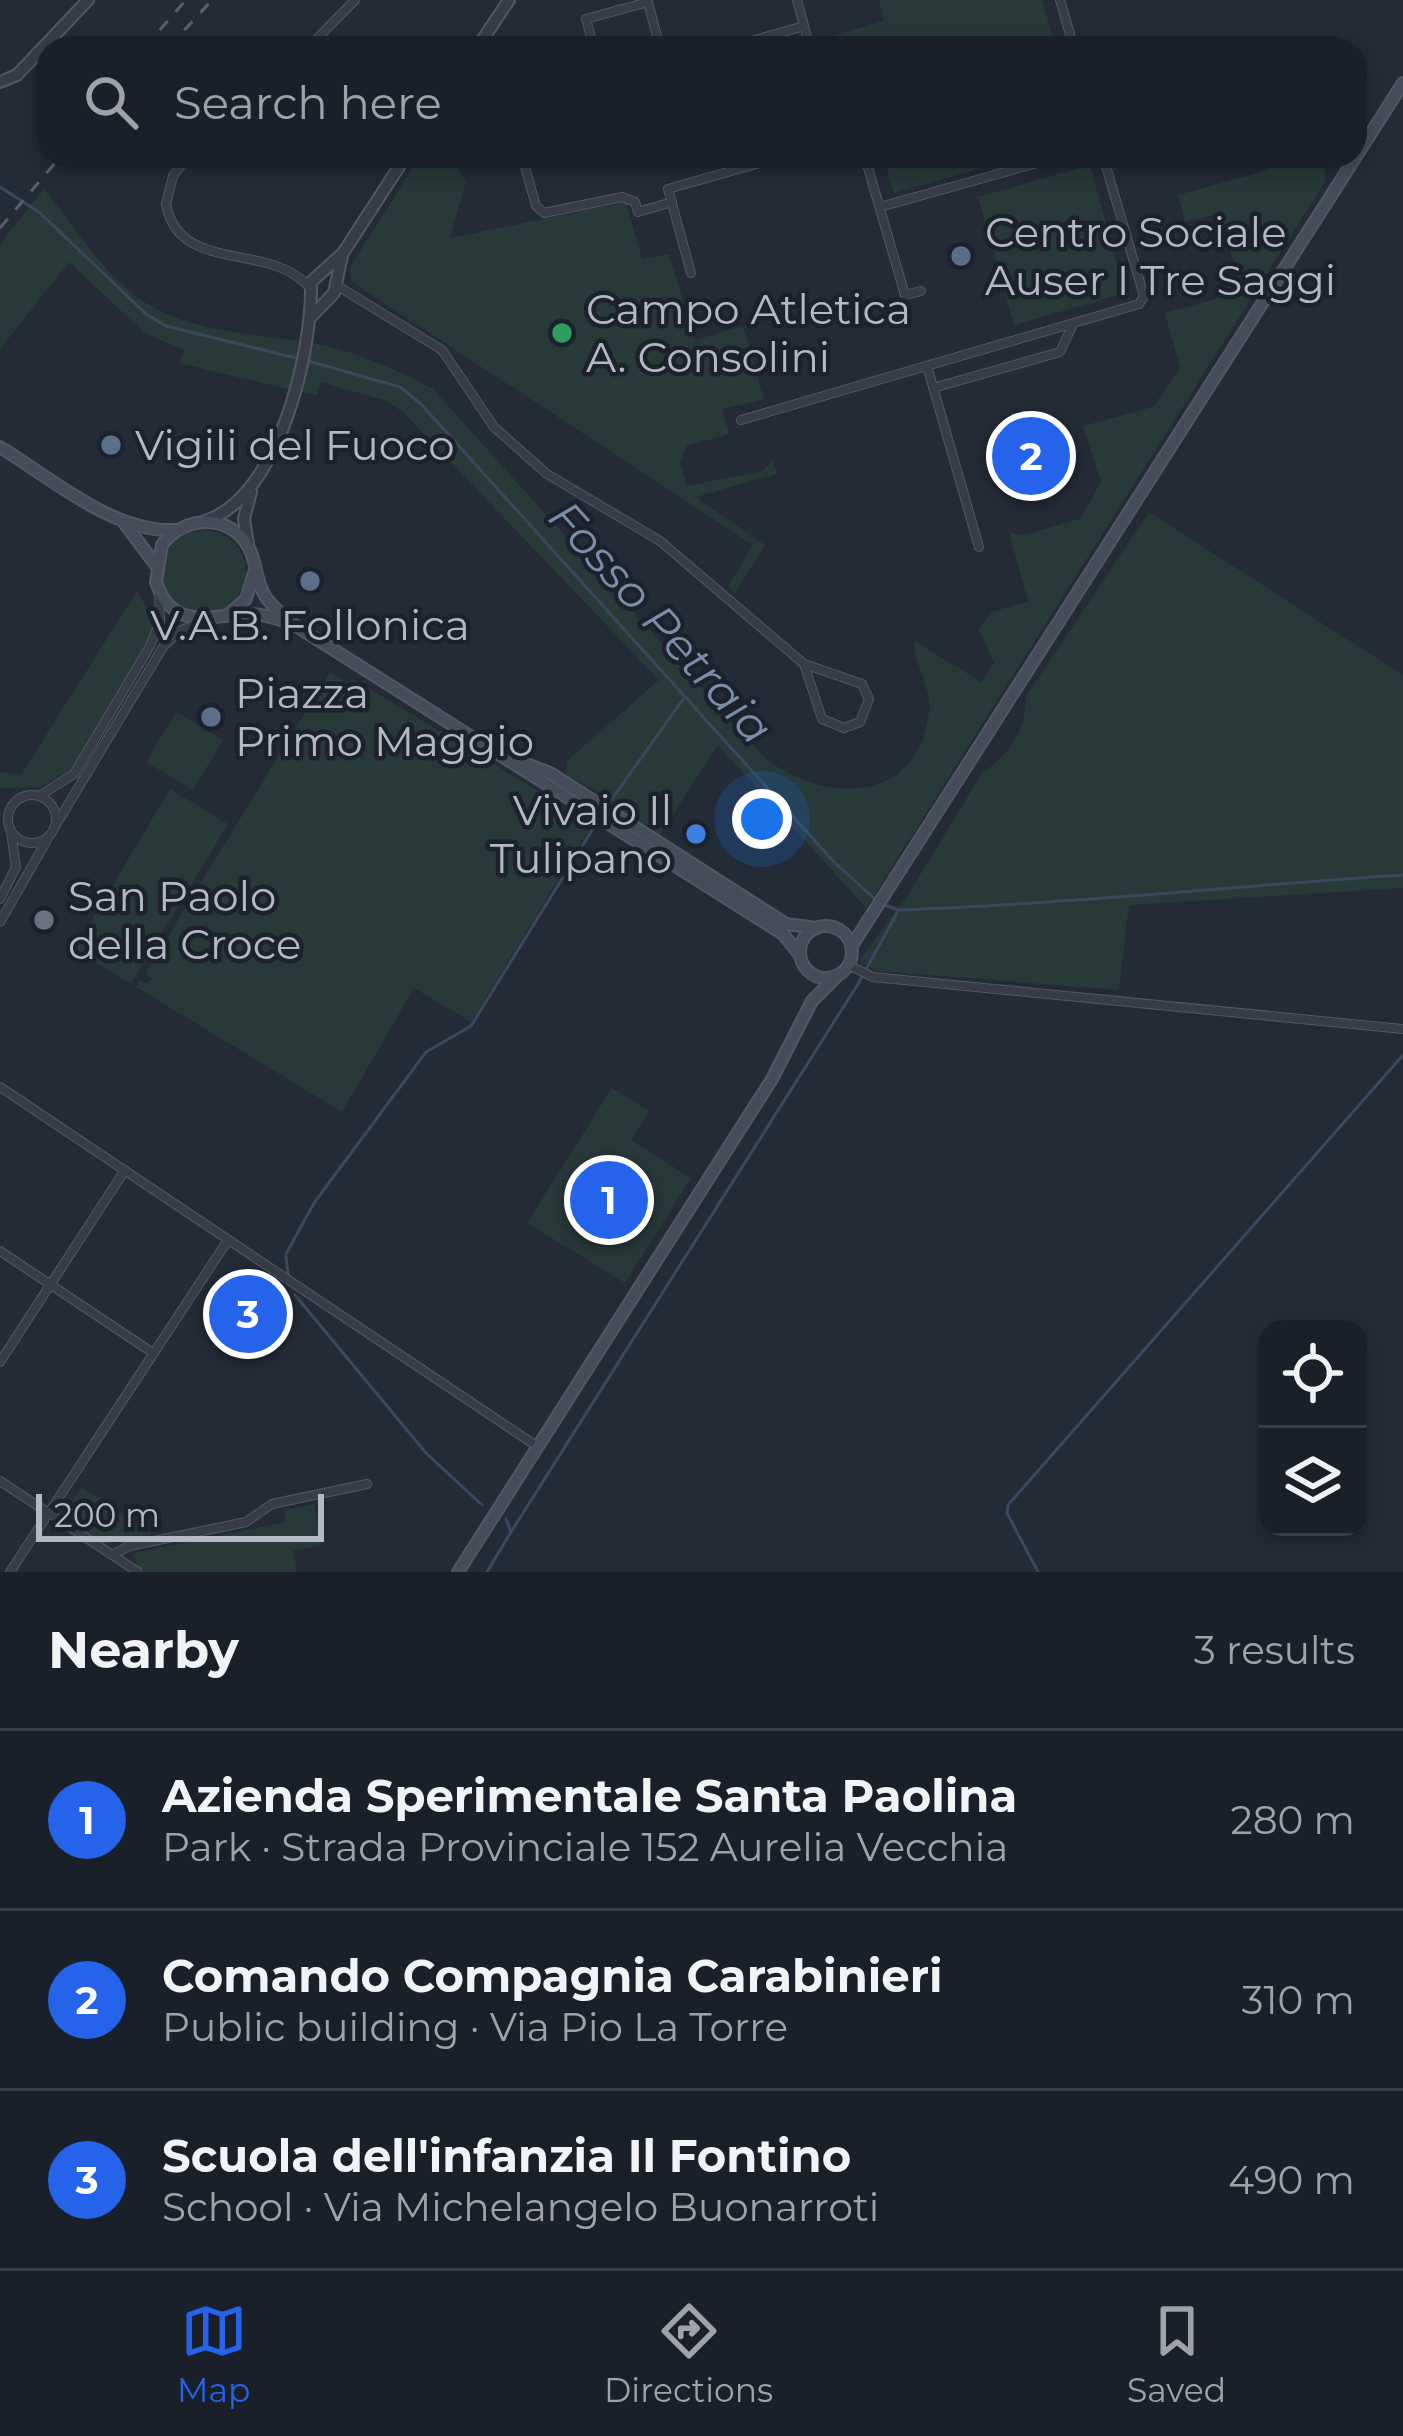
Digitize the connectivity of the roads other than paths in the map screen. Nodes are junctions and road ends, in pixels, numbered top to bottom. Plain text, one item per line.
1 (88, 0) edge
2 (355, 0) edge
3 (508, 0) edge
4 (797, 0) edge
5 (1060, 0) edge
6 (804, 26) junction
7 (54, 36) edge
8 (320, 36) edge
9 (489, 36) edge
10 (591, 36) edge
11 (657, 36) edge
12 (769, 36) edge
13 (807, 36) edge
14 (1070, 36) edge
15 (36, 55) edge
16 (0, 82) edge
17 (1403, 82) edge
18 (1367, 139) edge
19 (179, 168) edge
20 (398, 168) edge
21 (525, 168) edge
22 (742, 168) edge
23 (868, 168) edge
24 (1020, 168) edge
25 (1106, 168) edge
26 (1348, 168) edge
27 (671, 202) junction
28 (880, 207) junction
29 (343, 253) junction
30 (322, 273) junction
31 (692, 273) dead end
32 (336, 282) junction
33 (921, 291) dead end
34 (319, 294) junction
35 (358, 295) junction
36 (1073, 324) junction
37 (927, 366) junction
38 (933, 388) junction
39 (742, 420) dead end
40 (0, 447) edge
41 (253, 485) junction
42 (122, 521) junction
43 (206, 521) junction
44 (175, 530) junction
45 (248, 547) junction
46 (979, 547) dead end
47 (155, 564) junction
48 (254, 573) junction
49 (158, 591) junction
50 (225, 616) junction
51 (205, 621) junction
52 (293, 623) junction
53 (804, 664) junction
54 (510, 757) junction
55 (39, 796) junction
56 (11, 831) junction
57 (52, 831) junction
58 (0, 899) edge
59 (872, 912) junction
60 (0, 922) edge
61 (832, 927) junction
62 (817, 928) junction
63 (851, 947) junction
64 (802, 960) junction
65 (852, 967) junction
66 (837, 976) junction
67 (804, 1016) junction
68 (1403, 1029) edge
69 (0, 1087) edge
70 (125, 1170) junction
71 (228, 1240) junction
72 (0, 1251) edge
73 (51, 1284) junction
74 (154, 1353) junction
75 (0, 1363) edge
76 (538, 1447) junction
77 (0, 1481) edge
78 (367, 1484) dead end
79 (49, 1514) junction
80 (112, 1555) junction
81 (10, 1572) edge
82 (138, 1572) edge
83 (458, 1572) edge

1 - 7 street
2 - 8 street
3 - 9 street
4 - 6 street
5 - 14 street
6 - 12 street
6 - 13 street
10 - 11 street
15 - 16 street
17 - 18 main road
19 - 34 street
20 - 29 street
21 - 27 street
22 - 27 street
23 - 28 street
24 - 28 street
25 - 36 street
26 - 59 main road
27 - 31 street
28 - 33 street
29 - 30 street
29 - 32 street
30 - 32 street
30 - 34 street
32 - 34 street
32 - 35 street
34 - 35 street
34 - 41 street
35 - 53 street
36 - 37 street
36 - 38 street
37 - 38 street
37 - 39 street
38 - 46 street
40 - 42 main road
41 - 43 street
41 - 45 street
42 - 44 main road
42 - 47 main road
43 - 44 main road
43 - 45 main road
44 - 47 main road
45 - 48 main road
47 - 49 main road
48 - 50 main road
48 - 52 main road
49 - 51 main road
49 - 55 street
50 - 51 main road
50 - 52 main road
51 - 57 street
52 - 54 main road
53 - 53 street
54 - 62 main road
54 - 64 main road
55 - 56 street
55 - 57 street
56 - 57 street
56 - 58 street
57 - 60 street
59 - 61 main road
59 - 63 main road
61 - 62 main road
61 - 63 main road
62 - 64 main road
63 - 65 main road
64 - 66 main road
64 - 67 main road
65 - 66 main road
65 - 68 street
66 - 67 main road
67 - 76 main road
69 - 70 street
70 - 71 street
70 - 73 street
71 - 74 street
71 - 76 street
72 - 73 street
73 - 74 street
73 - 75 street
74 - 79 street
76 - 83 main road
77 - 79 street
78 - 80 street
79 - 80 street
79 - 81 street
80 - 82 street

